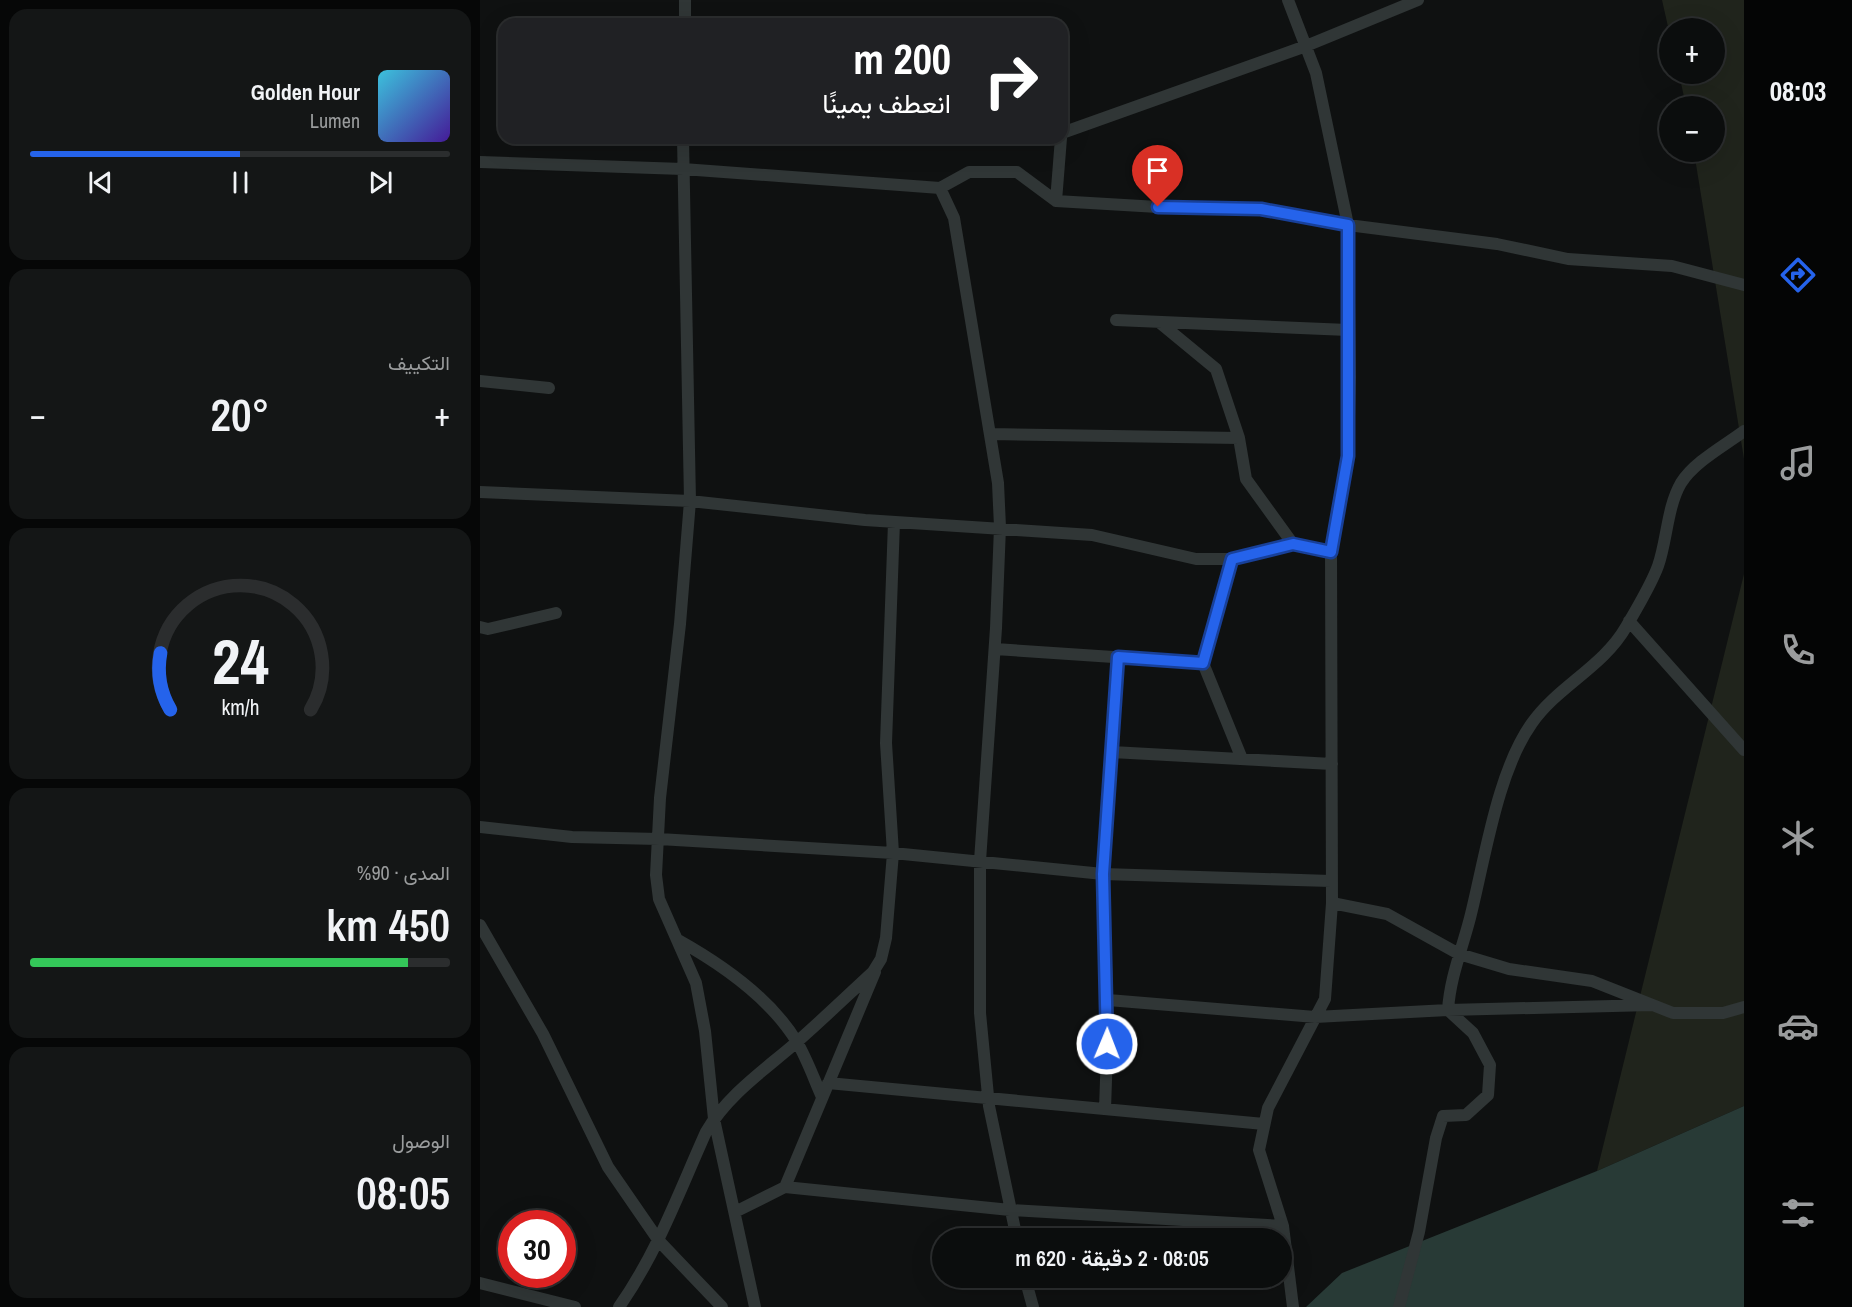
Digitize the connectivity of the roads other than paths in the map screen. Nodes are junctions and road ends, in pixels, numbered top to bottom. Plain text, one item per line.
1 (685, 0) edge
2 (1288, 0) edge
3 (1418, 0) edge
4 (685, 18) edge
5 (1306, 46) junction
6 (1068, 132) edge
7 (683, 144) edge
8 (1061, 144) edge
9 (480, 162) edge
10 (683, 169) junction
11 (940, 188) junction
12 (1056, 201) junction
13 (1348, 225) junction
14 (1744, 285) edge
15 (1116, 320) dead end
16 (1159, 322) junction
17 (1348, 330) junction
18 (480, 381) edge
19 (549, 388) dead end
20 (1744, 431) edge
21 (991, 434) junction
22 (1239, 438) junction
23 (480, 492) edge
24 (690, 501) junction
25 (894, 522) junction
26 (1000, 527) junction
27 (1293, 544) junction
28 (1331, 552) junction
29 (1232, 559) junction
30 (556, 613) dead end
31 (1629, 621) junction
32 (480, 627) edge
33 (994, 649) junction
34 (1118, 657) junction
35 (1203, 663) junction
36 (1744, 750) edge
37 (1112, 752) junction
38 (1242, 759) junction
39 (1332, 765) junction
40 (480, 827) edge
41 (658, 839) junction
42 (893, 853) junction
43 (980, 861) junction
44 (1103, 874) junction
45 (1331, 881) junction
46 (1332, 903) junction
47 (480, 925) edge
48 (678, 940) junction
49 (1459, 954) junction
50 (877, 967) junction
51 (1108, 1000) junction
52 (1652, 1005) junction
53 (1744, 1006) edge
54 (1448, 1010) junction
55 (1315, 1017) junction
56 (797, 1042) junction
57 (828, 1083) junction
58 (822, 1097) junction
59 (989, 1098) junction
60 (1105, 1109) junction
61 (714, 1119) junction
62 (1264, 1124) junction
63 (784, 1187) junction
64 (1010, 1210) junction
65 (735, 1212) junction
66 (1283, 1226) junction
67 (1014, 1228) edge
68 (659, 1240) junction
69 (480, 1283) edge
70 (1028, 1288) edge
71 (575, 1307) edge
72 (619, 1307) edge
73 (722, 1307) edge
74 (755, 1307) edge
75 (1033, 1307) edge
76 (1293, 1307) edge
77 (1399, 1307) edge

1 - 4 street
2 - 5 street
3 - 5 street
5 - 6 street
5 - 13 street
7 - 10 street
8 - 12 street
9 - 10 street
10 - 11 street
10 - 24 street
11 - 12 street
11 - 21 street
12 - 13 street
13 - 14 street
13 - 17 street
15 - 16 street
16 - 17 street
16 - 22 street
17 - 28 street
18 - 19 street
20 - 31 street
21 - 22 street
21 - 26 street
22 - 27 street
23 - 24 street
24 - 25 street
24 - 41 street
25 - 26 street
25 - 42 street
26 - 29 street
26 - 33 street
27 - 28 street
27 - 29 street
28 - 39 street
29 - 35 street
30 - 32 street
31 - 36 street
31 - 49 street
33 - 34 street
33 - 43 street
34 - 35 street
34 - 37 street
35 - 38 street
37 - 38 street
37 - 44 street
38 - 39 street
39 - 45 street
40 - 41 street
41 - 42 street
41 - 48 street
42 - 43 street
42 - 50 street
43 - 44 street
43 - 59 street
44 - 45 street
44 - 51 street
45 - 46 street
46 - 49 street
46 - 55 street
47 - 68 street
48 - 56 street
48 - 61 street
49 - 52 street
49 - 54 street
50 - 56 street
50 - 57 street
51 - 55 street
51 - 60 street
52 - 53 street
52 - 54 street
54 - 55 street
54 - 77 street
55 - 62 street
56 - 58 street
56 - 61 street
57 - 58 street
57 - 59 street
58 - 63 street
59 - 60 street
59 - 64 street
60 - 62 street
61 - 65 street
61 - 68 street
62 - 66 street
63 - 64 street
63 - 65 street
64 - 66 street
64 - 67 street
65 - 74 street
66 - 76 street
68 - 72 street
68 - 73 street
69 - 71 street
70 - 75 street

